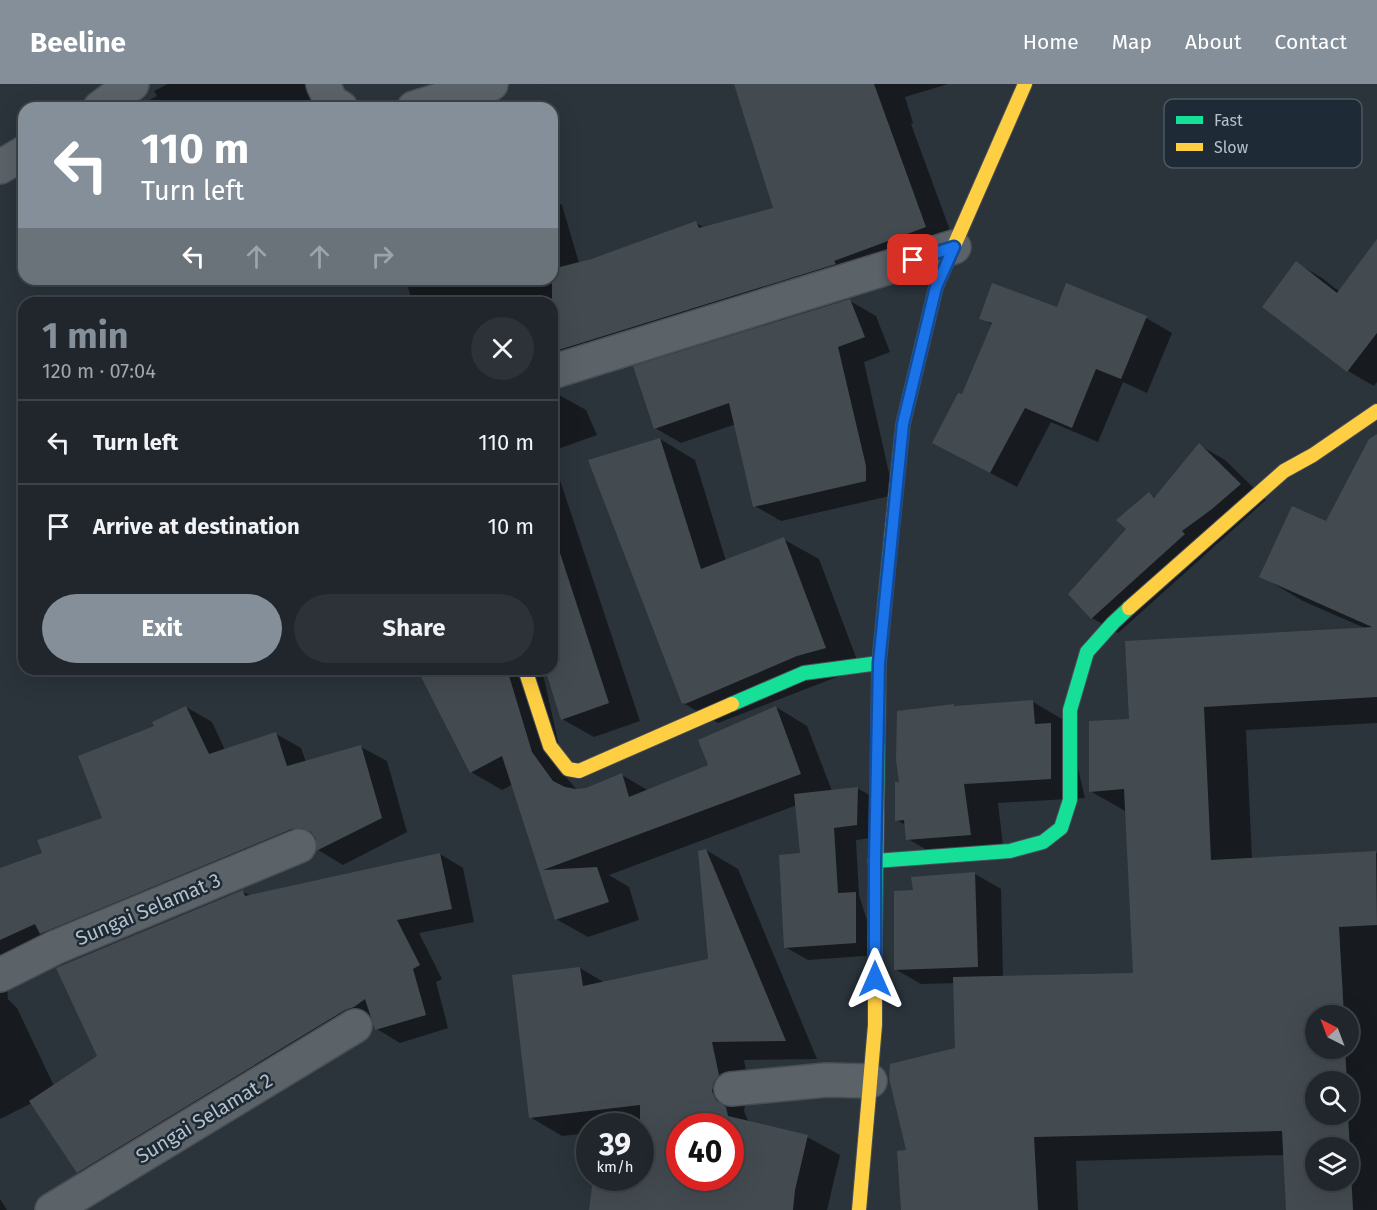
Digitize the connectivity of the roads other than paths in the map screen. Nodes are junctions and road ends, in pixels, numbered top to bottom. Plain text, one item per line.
1 (132, 84) edge
2 (323, 84) edge
3 (491, 84) edge
4 (1025, 84) edge
5 (108, 102) edge
6 (331, 102) edge
7 (433, 102) edge
8 (18, 156) edge
9 (0, 167) edge
10 (954, 247) junction
11 (558, 370) edge
12 (1377, 411) edge
13 (879, 663) junction
14 (527, 675) edge
15 (299, 846) dead end
16 (875, 861) junction
17 (0, 975) edge
18 (355, 1026) dead end
19 (870, 1081) junction
20 (731, 1089) dead end
21 (52, 1210) edge
22 (859, 1210) edge

1 - 5 street
2 - 6 street
3 - 7 street
4 - 10 street
8 - 9 street
10 - 11 street
10 - 13 street
12 - 16 street
13 - 14 street
13 - 16 street
15 - 17 street, Sungai Selamat 3
16 - 19 street
18 - 21 street, Sungai Selamat 2
19 - 20 street
19 - 22 street

